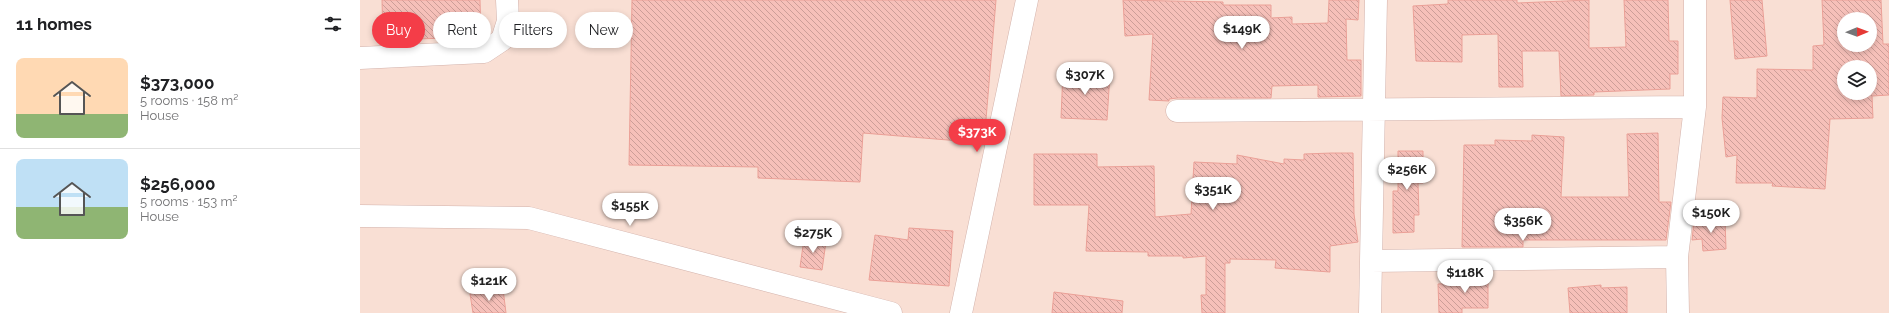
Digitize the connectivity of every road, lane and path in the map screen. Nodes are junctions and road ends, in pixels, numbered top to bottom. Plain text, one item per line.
1 (507, 0) edge
2 (1027, 0) edge
3 (1376, 0) edge
4 (1695, 0) edge
5 (360, 58) edge
6 (1696, 107) junction
7 (1374, 110) junction
8 (1177, 111) dead end
9 (360, 216) edge
10 (1677, 257) junction
11 (1371, 261) junction
12 (891, 313) edge
13 (960, 313) edge
14 (1370, 313) edge
15 (1678, 313) edge

1 - 5 street
2 - 13 street
3 - 7 street
4 - 6 street
6 - 7 street
6 - 10 street
7 - 8 street
7 - 11 street
9 - 12 street
10 - 11 street
10 - 15 street
11 - 14 street

